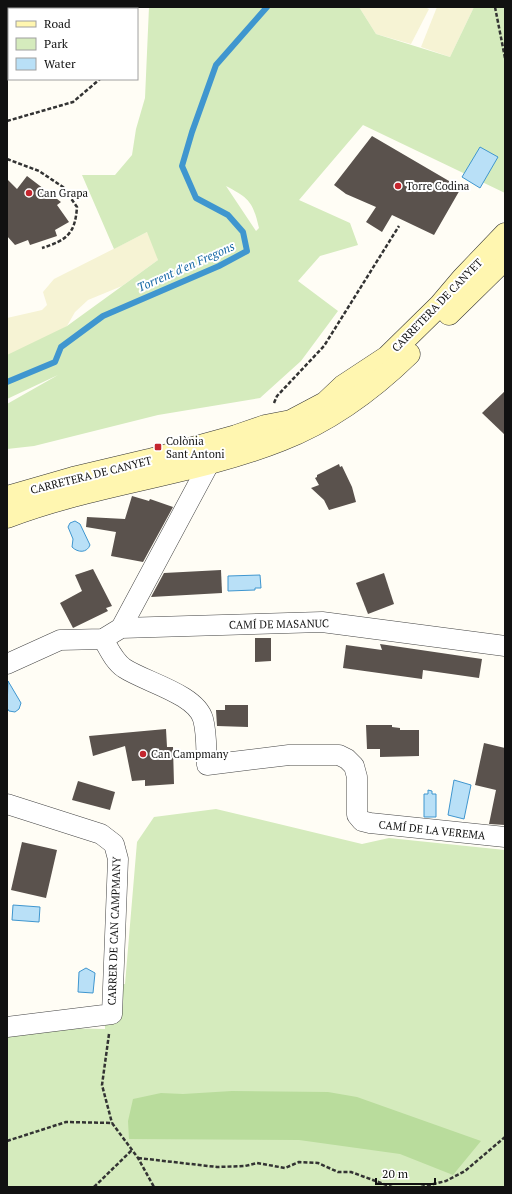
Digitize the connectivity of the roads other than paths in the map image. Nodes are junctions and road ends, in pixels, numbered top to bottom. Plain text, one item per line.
1 (505, 234) edge
2 (505, 257) edge
3 (440, 305) junction
4 (291, 421) junction
5 (210, 462) junction
6 (7, 497) edge
7 (7, 517) edge
8 (121, 628) junction
9 (103, 639) junction
10 (505, 646) edge
11 (7, 664) edge
12 (7, 804) edge
13 (505, 837) edge
14 (7, 1027) edge

1 - 3 street, CARRETERA DE CANYET
2 - 3 street
2 - 5 street, CARRETERA DE CANYET
3 - 4 street, CARRETERA DE CANYET
4 - 5 street
4 - 6 street, CARRETERA DE CANYET
5 - 7 street, CARRETERA DE CANYET
5 - 8 street
8 - 9 street, CAMÍ DE MASANUC
8 - 10 street, CAMÍ DE MASANUC
9 - 11 street
9 - 13 street, CAMÍ DE LA VEREMA
12 - 14 street, CARRER DE CAN CAMPMANY

